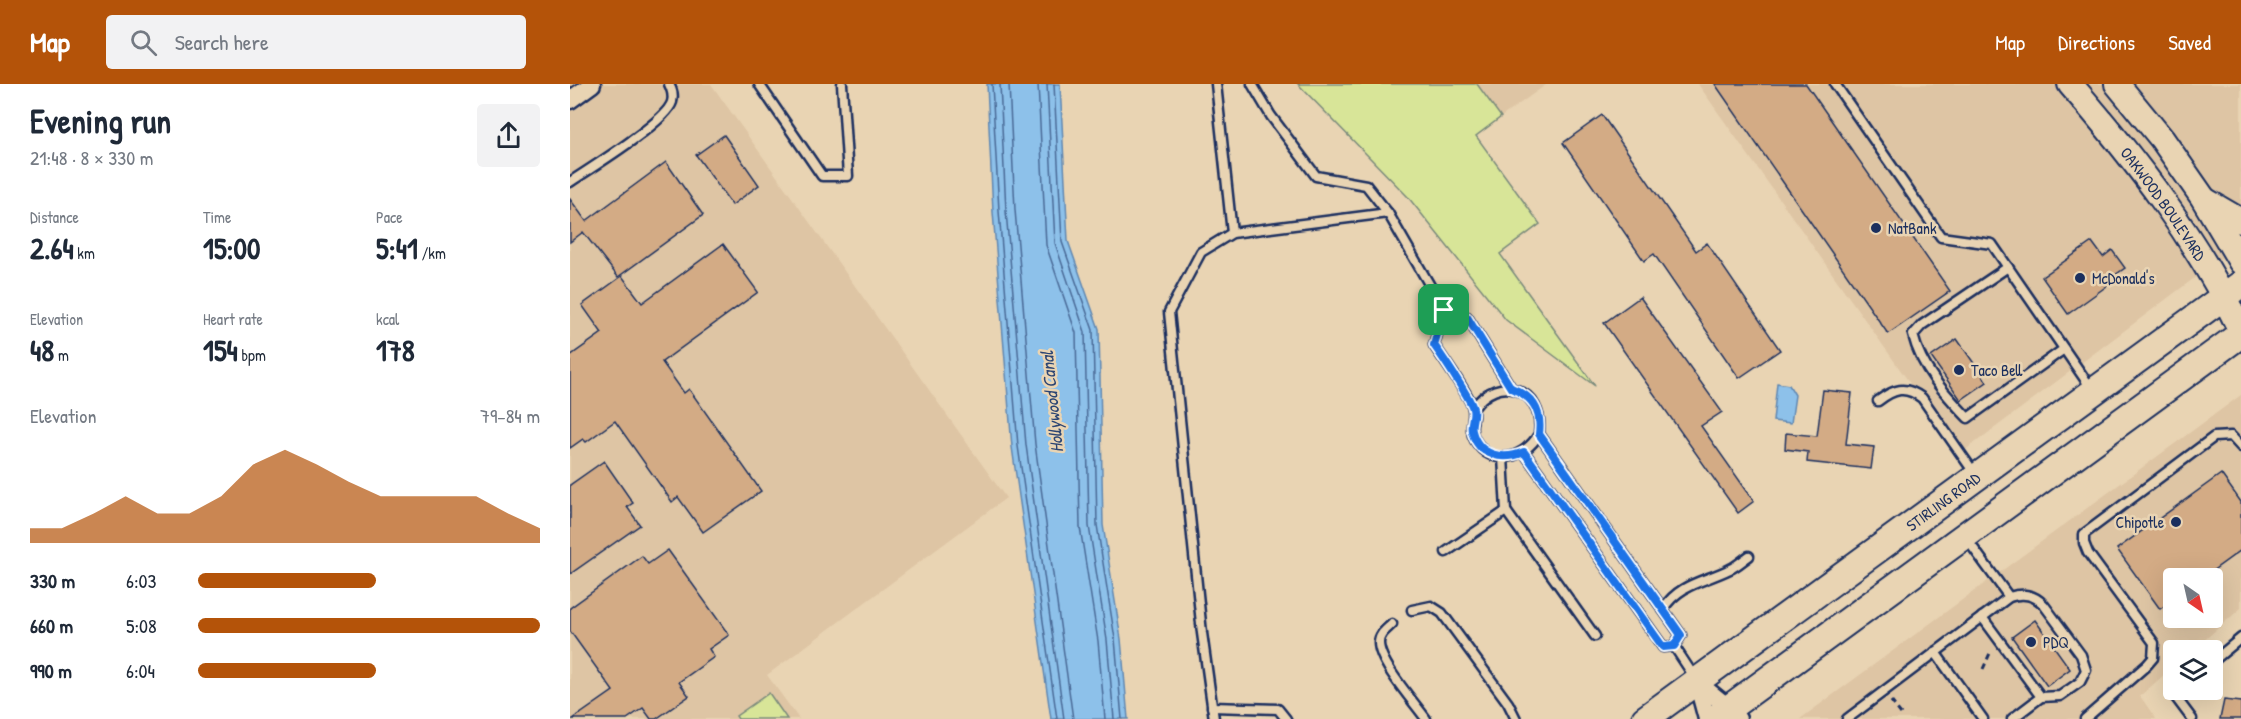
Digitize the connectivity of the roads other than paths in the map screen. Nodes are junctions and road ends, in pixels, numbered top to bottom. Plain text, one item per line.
1 (592, 84) edge
2 (669, 84) edge
3 (759, 84) edge
4 (843, 84) edge
5 (1216, 84) edge
6 (1252, 84) edge
7 (1835, 84) edge
8 (2070, 84) edge
9 (2117, 84) edge
10 (570, 100) edge
11 (570, 182) edge
12 (2203, 198) junction
13 (1388, 213) junction
14 (2241, 221) edge
15 (1232, 232) junction
16 (2241, 262) edge
17 (2008, 267) junction
18 (2233, 291) edge
19 (1444, 310) junction
20 (2241, 333) edge
21 (2064, 349) junction
22 (1511, 388) junction
23 (2094, 392) junction
24 (1878, 401) dead end
25 (1473, 409) junction
26 (1539, 434) junction
27 (2241, 447) edge
28 (1524, 452) junction
29 (1503, 458) junction
30 (1977, 477) junction
31 (1506, 511) junction
32 (1964, 536) junction
33 (1446, 552) dead end
34 (1749, 556) dead end
35 (2009, 597) junction
36 (1663, 609) junction
37 (1412, 610) dead end
38 (1982, 617) junction
39 (1392, 624) dead end
40 (1595, 636) dead end
41 (2241, 638) edge
42 (1674, 646) junction
43 (1935, 652) junction
44 (2223, 653) edge
45 (1697, 682) junction
46 (2041, 698) junction
47 (2178, 700) edge
48 (1212, 707) junction
49 (1727, 715) edge
50 (1214, 719) edge
51 (1286, 719) edge
52 (1426, 719) edge
53 (1515, 719) edge
54 (1645, 719) edge
55 (1707, 719) edge
56 (1847, 719) edge
57 (1983, 719) edge
58 (2012, 719) edge
59 (2085, 719) edge
60 (2192, 719) edge

1 - 10 street
2 - 11 lane
3 - 4 lane
5 - 15 lane
6 - 13 lane
7 - 17 lane
8 - 18 street, OAKWOOD BOULEVARD
9 - 12 street, OAKWOOD BOULEVARD
12 - 14 street
12 - 16 street, OAKWOOD BOULEVARD
13 - 15 lane
13 - 19 lane
15 - 48 lane
17 - 21 lane
17 - 21 lane
18 - 20 street, OAKWOOD BOULEVARD
18 - 23 main road, STIRLING ROAD
19 - 22 lane
19 - 25 lane
20 - 32 main road
21 - 23 lane
22 - 25 lane
22 - 26 lane
23 - 30 main road, STIRLING ROAD
24 - 30 lane
25 - 29 lane
26 - 28 lane
26 - 36 lane
27 - 59 lane
28 - 29 lane
28 - 42 lane
29 - 31 lane
30 - 45 main road, STIRLING ROAD
31 - 33 lane
31 - 40 lane
32 - 35 lane
32 - 49 main road
34 - 36 lane
35 - 38 lane
35 - 46 lane
36 - 42 lane
37 - 53 lane
38 - 43 lane
38 - 46 lane
39 - 52 lane
41 - 44 lane
42 - 45 lane
43 - 56 lane
43 - 57 lane
45 - 49 street
45 - 54 main road, STIRLING ROAD
45 - 55 street
46 - 58 lane
47 - 60 lane
48 - 50 lane
48 - 51 lane

